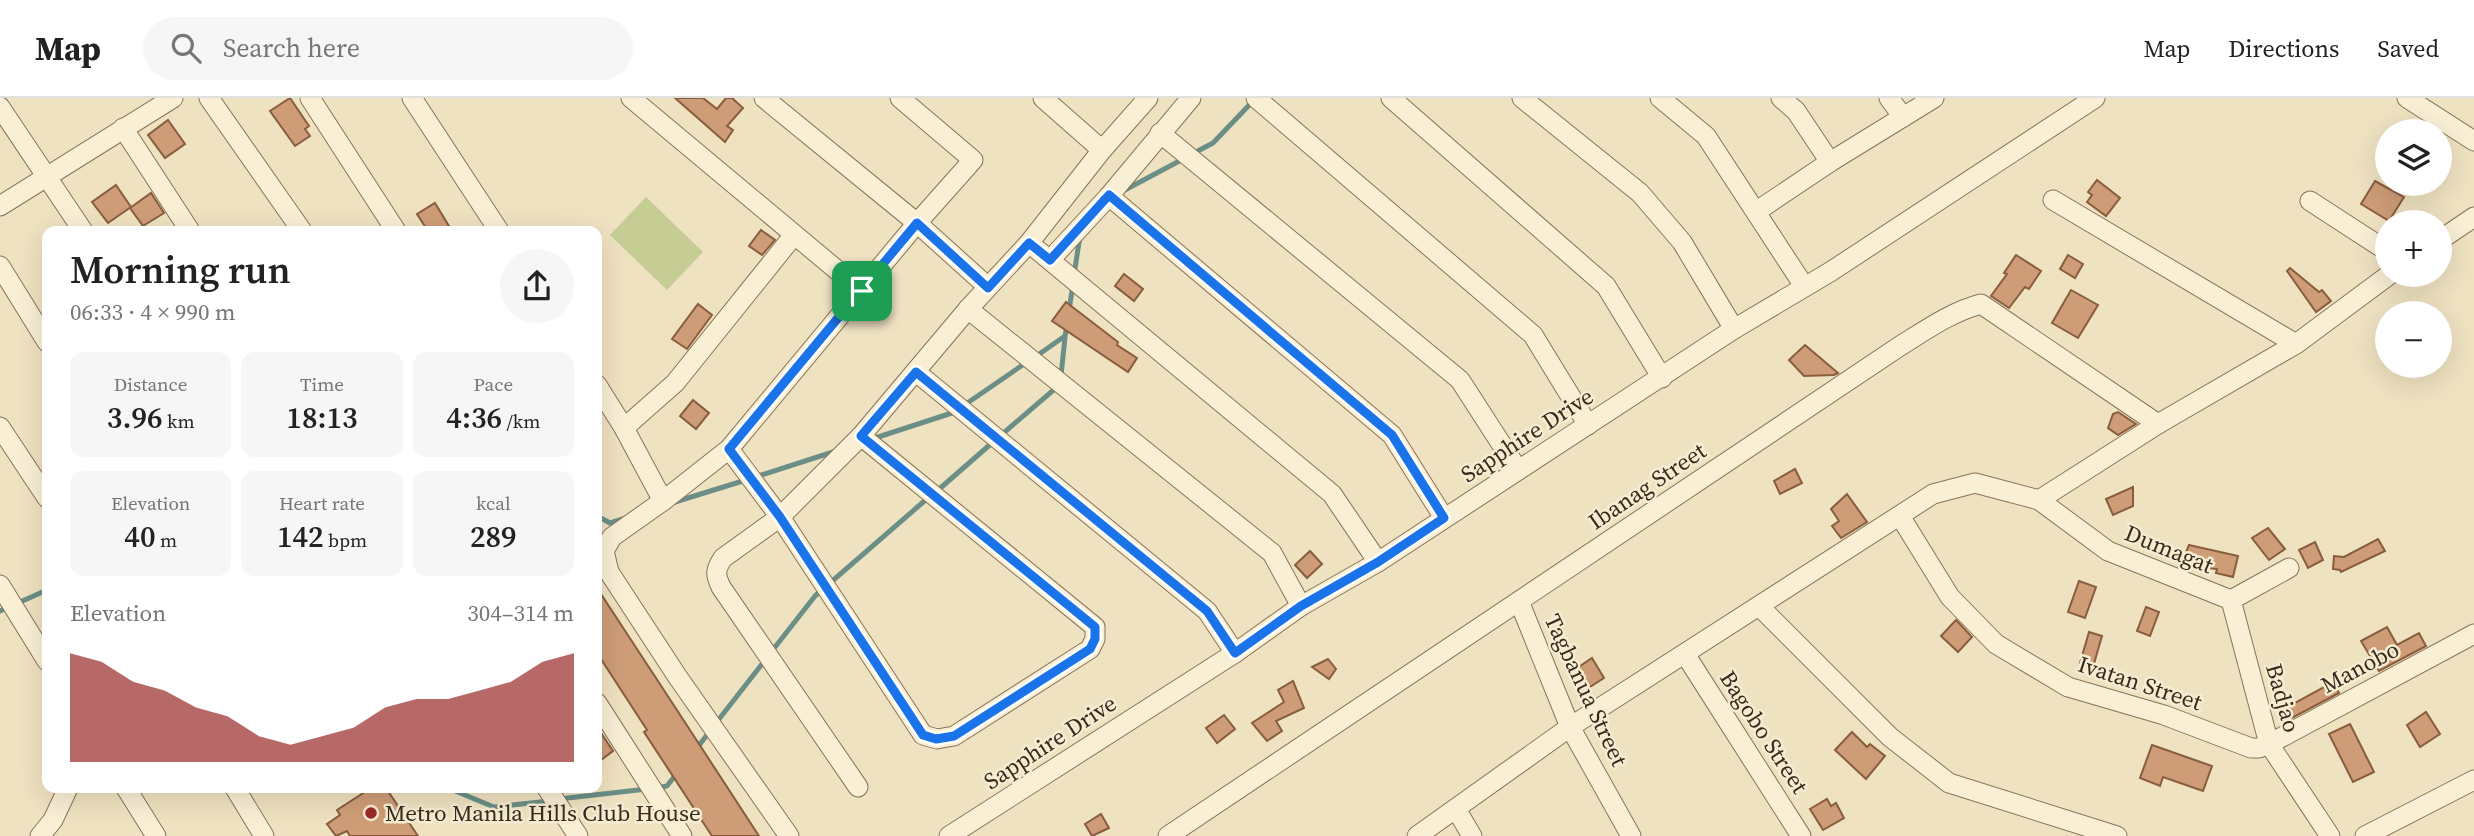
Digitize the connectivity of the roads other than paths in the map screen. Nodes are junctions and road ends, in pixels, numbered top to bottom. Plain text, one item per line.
1 (9, 98) edge
2 (173, 98) edge
3 (209, 98) edge
4 (310, 98) edge
5 (412, 98) edge
6 (631, 98) edge
7 (764, 98) edge
8 (900, 98) edge
9 (1043, 98) edge
10 (1147, 98) edge
11 (1191, 98) edge
12 (1256, 98) edge
13 (1391, 98) edge
14 (1522, 98) edge
15 (1660, 98) edge
16 (1781, 98) edge
17 (1889, 98) edge
18 (1934, 98) edge
19 (2406, 98) edge
20 (2090, 99) edge
21 (0, 105) edge
22 (1903, 117) junction
23 (123, 128) junction
24 (1160, 133) junction
25 (2474, 141) edge
26 (1102, 150) junction
27 (1830, 162) junction
28 (48, 176) junction
29 (1109, 195) junction
30 (2053, 200) dead end
31 (2310, 201) dead end
32 (0, 206) edge
33 (1757, 211) junction
34 (2474, 217) edge
35 (917, 223) junction
36 (80, 226) edge
37 (187, 226) edge
38 (299, 226) edge
39 (393, 226) edge
40 (496, 226) edge
41 (2452, 232) edge
42 (794, 235) junction
43 (1029, 243) junction
44 (2375, 243) edge
45 (1050, 260) junction
46 (0, 266) edge
47 (2375, 285) edge
48 (1804, 286) junction
49 (988, 288) junction
50 (862, 291) junction
51 (968, 309) junction
52 (1734, 329) junction
53 (42, 334) edge
54 (2296, 344) junction
55 (916, 372) junction
56 (1662, 378) junction
57 (602, 393) edge
58 (2158, 424) junction
59 (1588, 425) junction
60 (0, 427) edge
61 (624, 428) junction
62 (861, 436) junction
63 (729, 449) junction
64 (1518, 470) junction
65 (42, 490) edge
66 (663, 500) junction
67 (2039, 500) junction
68 (1900, 516) junction
69 (780, 517) junction
70 (1444, 518) junction
71 (1378, 562) junction
72 (2289, 568) dead end
73 (0, 585) edge
74 (2231, 600) junction
75 (1519, 601) junction
76 (1301, 606) junction
77 (1760, 607) junction
78 (2474, 634) edge
79 (42, 653) edge
80 (1235, 653) junction
81 (1685, 654) junction
82 (602, 711) edge
83 (1570, 727) junction
84 (2269, 744) junction
85 (2474, 780) edge
86 (858, 788) dead end
87 (66, 793) edge
88 (129, 793) edge
89 (238, 793) edge
90 (550, 793) edge
91 (1456, 809) junction
92 (40, 836) edge
93 (156, 836) edge
94 (264, 836) edge
95 (578, 836) edge
96 (682, 836) edge
97 (789, 836) edge
98 (949, 836) edge
99 (1168, 836) edge
100 (1417, 836) edge
101 (1472, 836) edge
102 (1631, 836) edge
103 (1801, 836) edge
104 (2118, 836) edge
105 (2330, 836) edge
106 (2365, 836) edge

1 - 21 street
2 - 23 street
3 - 38 street
4 - 39 street
5 - 40 street
6 - 42 street
7 - 35 street
8 - 35 street
9 - 26 street
10 - 26 street
11 - 24 street
12 - 59 street
13 - 56 street
14 - 52 street
15 - 33 street
16 - 27 street
17 - 22 street
18 - 22 street
19 - 25 street
20 - 48 street, Sapphire Drive
21 - 28 street
22 - 27 street
23 - 28 street
23 - 37 street
24 - 29 street
24 - 64 street
26 - 43 street
27 - 33 street
28 - 32 street
28 - 36 street
29 - 45 street
29 - 70 street
30 - 54 street
31 - 44 street
33 - 48 street
34 - 41 street
35 - 49 street
35 - 50 street
42 - 50 street
42 - 61 street
43 - 45 street
43 - 49 street
45 - 71 street
46 - 53 street
47 - 54 street
48 - 52 street, Sapphire Drive
49 - 51 street
50 - 63 street
51 - 55 street
51 - 76 street
52 - 56 street, Sapphire Drive
54 - 58 street
55 - 62 street
55 - 80 street
56 - 59 street, Sapphire Drive
57 - 61 street
58 - 67 street
58 - 75 street, Ibanag Street
59 - 64 street, Sapphire Drive
60 - 65 street
61 - 66 street
62 - 69 street
62 - 69 street
63 - 66 street
63 - 69 street
64 - 70 street, Sapphire Drive
66 - 97 street
67 - 68 street
67 - 74 street, Dumagat
68 - 77 street
68 - 84 street, Ivatan Street
69 - 86 street
70 - 71 street, Sapphire Drive
71 - 76 street, Sapphire Drive
72 - 74 street, Dumagat
73 - 79 street
74 - 84 street, Badjao
75 - 83 street, Tagbanua Street
75 - 99 street, Ibanag Street
76 - 80 street, Sapphire Drive
77 - 81 street
77 - 104 street
78 - 84 street, Manobo
80 - 98 street, Sapphire Drive
81 - 83 street
81 - 103 street, Bagobo Street
82 - 96 street
83 - 91 street
83 - 102 street, Tagbanua Street
84 - 105 street, Badjao
85 - 106 street
87 - 92 street
88 - 93 street
89 - 94 street
90 - 95 street
91 - 100 street
91 - 101 street

